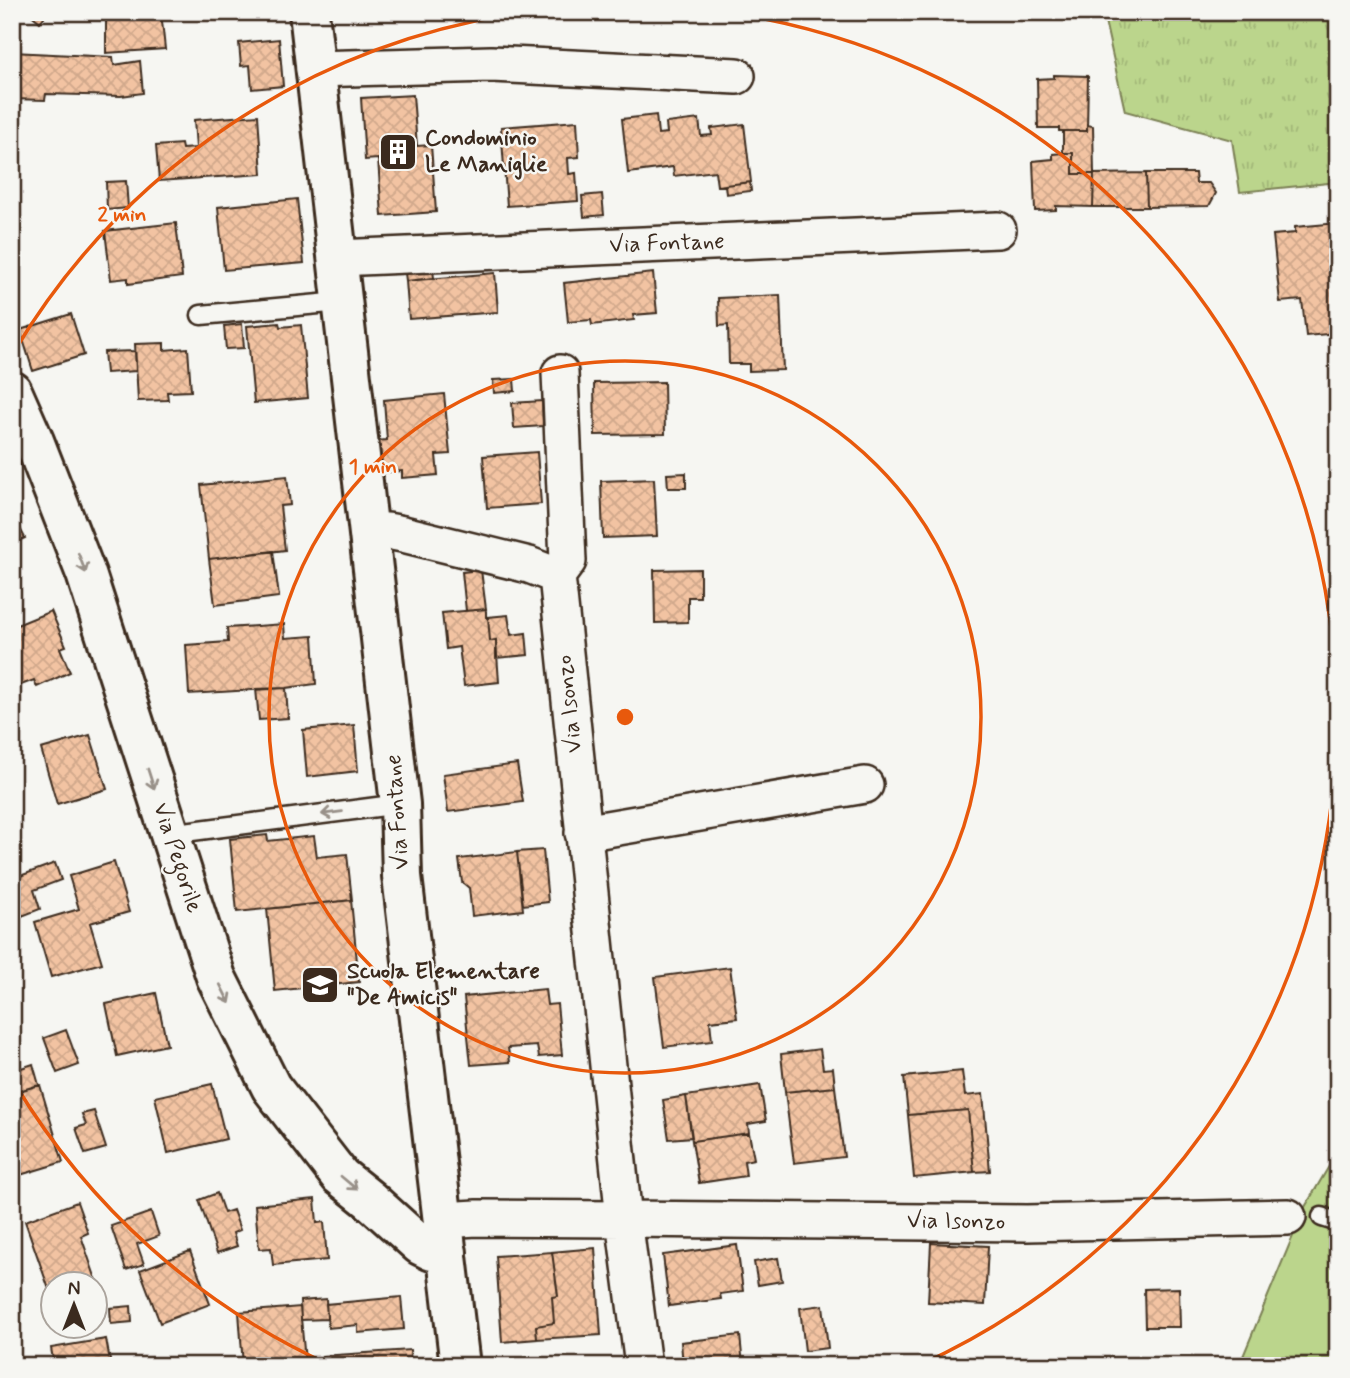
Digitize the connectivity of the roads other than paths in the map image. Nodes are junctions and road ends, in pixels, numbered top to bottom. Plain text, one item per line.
1 (309, 12) edge
2 (314, 69) junction
3 (737, 76) dead end
4 (998, 230) dead end
5 (337, 258) junction
6 (341, 302) junction
7 (201, 316) dead end
8 (560, 373) dead end
9 (12, 391) edge
10 (368, 533) junction
11 (556, 576) junction
12 (865, 785) dead end
13 (400, 804) junction
14 (583, 833) junction
15 (169, 834) junction
16 (1288, 1217) dead end
17 (624, 1219) junction
18 (445, 1236) junction
19 (460, 1366) edge
20 (643, 1366) edge

1 - 2 street, Via Fontane
2 - 3 street
2 - 5 street, Via Fontane
4 - 5 street, Via Fontane
5 - 6 street, Via Fontane
6 - 7 lane
6 - 10 street, Via Fontane
8 - 11 street, Via Isonzo
9 -> 15 street, Via Pegorile
10 - 11 street
10 - 13 street, Via Fontane
11 - 14 street, Via Isonzo
12 - 14 street
13 -> 15 lane
13 - 18 street, Via Fontane
14 - 17 street, Via Isonzo
15 -> 18 street, Via Pegorile
16 - 17 street, Via Isonzo
17 - 18 street, Via Isonzo
17 - 20 street, Via Isonzo
18 - 19 street, Via Fontane

